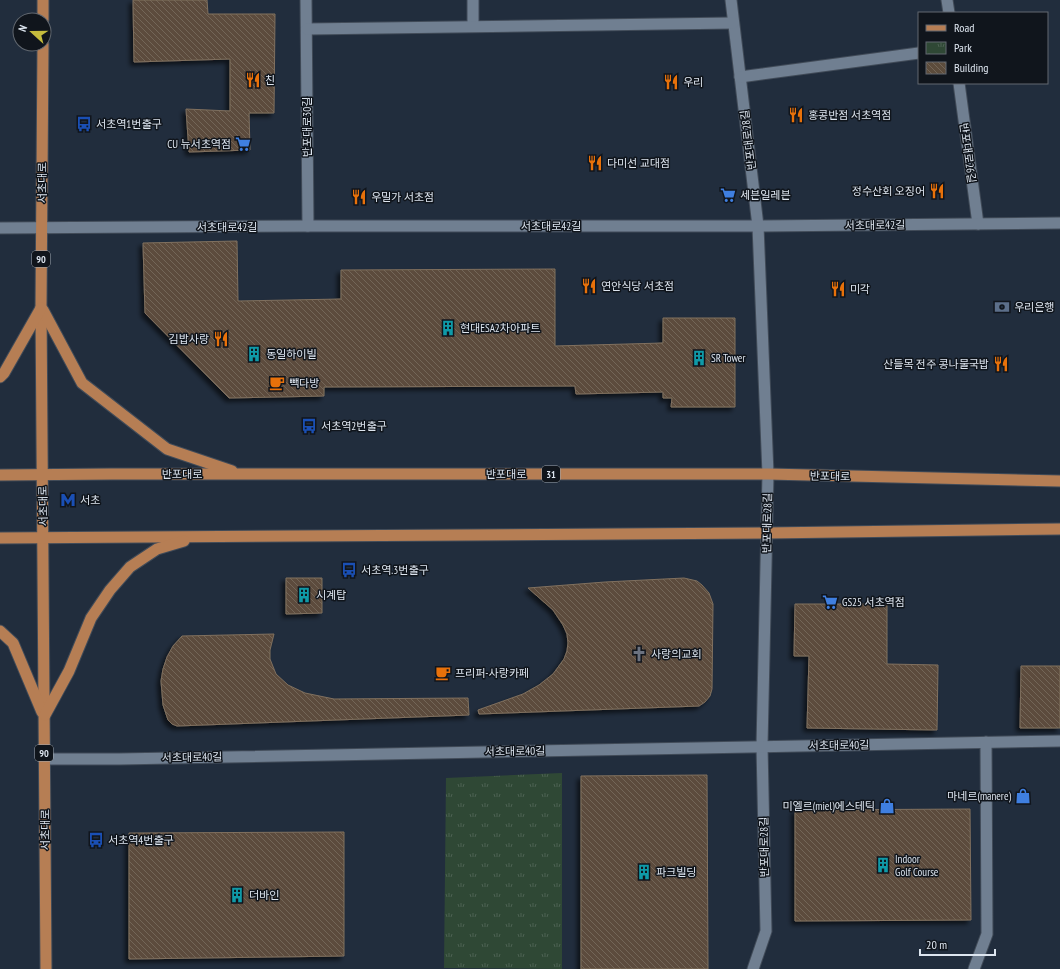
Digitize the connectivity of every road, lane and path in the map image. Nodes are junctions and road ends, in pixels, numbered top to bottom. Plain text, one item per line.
1 (43, 0) edge
2 (306, 0) edge
3 (473, 0) edge
4 (731, 0) edge
5 (948, 0) edge
6 (43, 12) edge
7 (949, 12) edge
8 (733, 23) junction
9 (473, 26) junction
10 (306, 28) junction
11 (43, 52) edge
12 (918, 53) edge
13 (740, 77) junction
14 (959, 84) edge
15 (1060, 223) edge
16 (978, 224) junction
17 (308, 226) junction
18 (758, 226) junction
19 (0, 228) edge
20 (41, 228) junction
21 (42, 308) junction
22 (0, 377) edge
23 (768, 474) junction
24 (0, 475) edge
25 (42, 475) junction
26 (241, 475) junction
27 (1060, 481) edge
28 (1060, 529) edge
29 (768, 533) junction
30 (197, 537) junction
31 (0, 538) edge
32 (43, 538) junction
33 (0, 631) edge
34 (44, 718) junction
35 (1060, 741) edge
36 (986, 742) junction
37 (762, 746) junction
38 (44, 759) junction
39 (46, 969) edge
40 (753, 969) edge
41 (974, 969) edge

1 - 6 main road
2 - 10 street, 반포대로30길
3 - 9 street
4 - 8 street, 반포대로28길
5 - 7 street
8 - 9 street
8 - 13 street, 반포대로28길
9 - 10 street
10 - 17 street, 반포대로30길
11 - 20 main road, 서초대로 / 90
12 - 13 street
13 - 18 street, 반포대로28길
14 - 16 street, 반포대로26길
15 - 16 street, 서초대로42길
16 - 18 street, 서초대로42길
17 - 18 street, 서초대로42길
17 - 20 street, 서초대로42길
18 - 23 street, 반포대로28길
19 - 20 street, 서초대로42길
20 - 21 main road, 서초대로 / 90
21 - 22 main road
21 - 25 main road, 서초대로 / 90
21 - 26 main road
23 - 26 main road, 반포대로 / 31
23 - 27 main road, 반포대로 / 31
23 - 29 street, 반포대로28길
24 - 25 main road, 반포대로 / 31
25 - 26 main road, 반포대로 / 31
25 - 32 main road, 서초대로 / 90
28 - 29 main road
29 - 30 main road
29 - 37 street, 반포대로28길
30 - 32 main road
30 - 34 main road
31 - 32 main road
32 - 34 main road, 서초대로 / 90
33 - 34 main road
34 - 38 main road, 서초대로 / 90
35 - 36 street, 서초대로40길
36 - 37 street, 서초대로40길
36 - 41 street
37 - 38 street, 서초대로40길
37 - 40 street, 반포대로28길
38 - 39 main road, 서초대로 / 90

